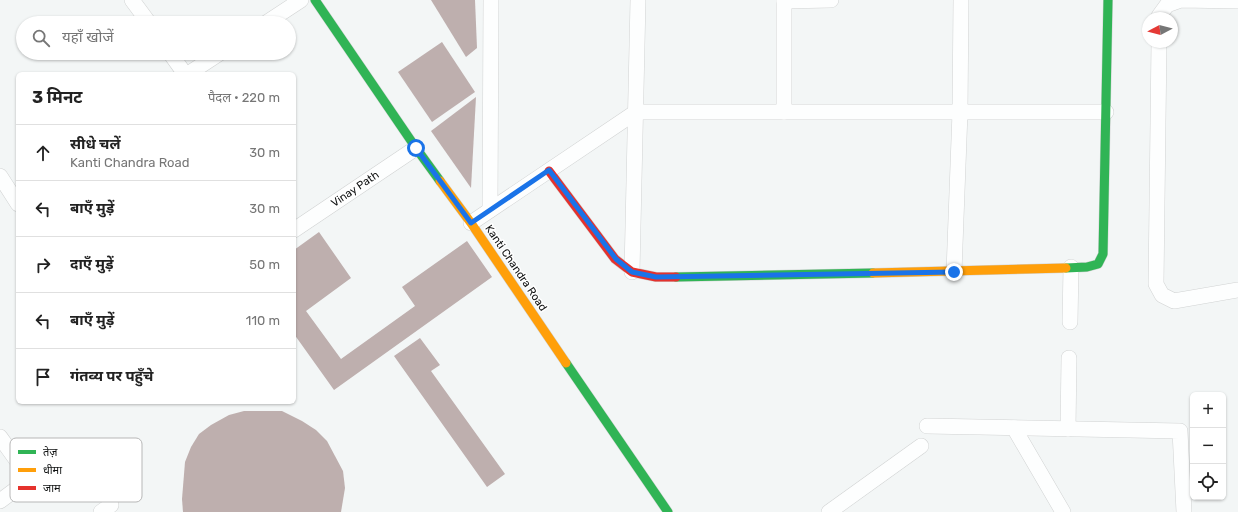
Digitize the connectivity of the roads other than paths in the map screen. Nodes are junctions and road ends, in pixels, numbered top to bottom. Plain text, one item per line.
1 (132, 0) edge
2 (301, 0) edge
3 (315, 0) edge
4 (491, 0) edge
5 (638, 0) edge
6 (831, 0) edge
7 (961, 0) edge
8 (1108, 0) edge
9 (784, 1) edge
10 (1238, 1) edge
11 (1163, 12) edge
12 (144, 16) edge
13 (277, 16) edge
14 (1159, 48) edge
15 (175, 60) edge
16 (209, 60) edge
17 (184, 72) edge
18 (191, 72) edge
19 (636, 112) junction
20 (784, 112) junction
21 (960, 112) junction
22 (1106, 112) junction
23 (416, 148) junction
24 (549, 170) junction
25 (0, 176) edge
26 (16, 201) edge
27 (490, 210) junction
28 (471, 223) junction
29 (296, 228) edge
30 (1072, 267) junction
31 (632, 272) junction
32 (954, 272) junction
33 (1238, 290) edge
34 (1070, 322) dead end
35 (1069, 358) dead end
36 (928, 426) dead end
37 (1014, 428) junction
38 (1068, 429) junction
39 (0, 437) edge
40 (921, 446) dead end
41 (10, 451) edge
42 (10, 494) edge
43 (0, 501) edge
44 (668, 512) edge
45 (829, 512) edge
46 (1063, 512) edge
47 (1184, 512) edge

1 - 12 street
2 - 13 street
3 - 23 street, Kanti Chandra Road
4 - 27 street
5 - 19 street
6 - 9 street
7 - 21 street
8 - 22 street
9 - 20 street
10 - 11 street
14 - 33 street
15 - 17 street
16 - 18 street
19 - 20 street
19 - 24 street
19 - 31 street
20 - 21 street
21 - 22 street
21 - 32 street
22 - 30 street
23 - 28 street, Kanti Chandra Road
23 - 29 street, Vinay Path
24 - 27 street
24 - 31 street
25 - 26 street
27 - 28 street
28 - 44 street, Kanti Chandra Road
30 - 32 street
30 - 34 street
31 - 32 street
35 - 38 street
36 - 37 street
37 - 38 street
37 - 46 street
38 - 47 street
39 - 41 street
40 - 45 street
42 - 43 street

